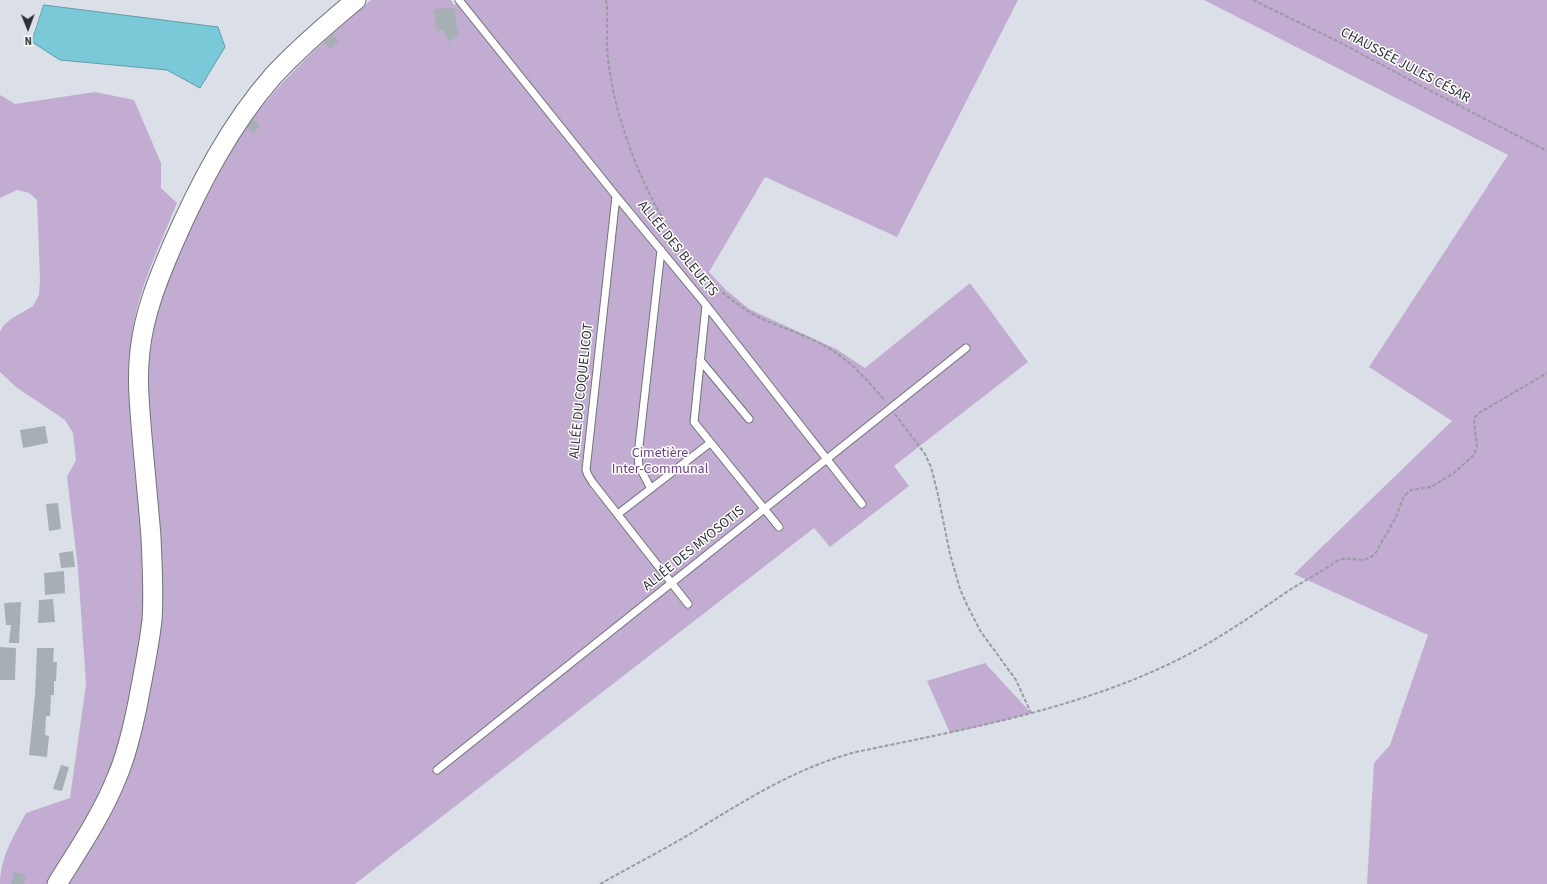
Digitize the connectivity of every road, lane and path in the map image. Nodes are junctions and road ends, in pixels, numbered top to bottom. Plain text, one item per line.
1 (356, 0) edge
2 (459, 0) edge
3 (606, 0) edge
4 (1253, 0) edge
5 (1547, 151) edge
6 (616, 196) junction
7 (661, 250) junction
8 (706, 305) junction
9 (966, 348) dead end
10 (700, 360) junction
11 (1547, 373) edge
12 (891, 408) junction
13 (749, 419) dead end
14 (710, 443) junction
15 (827, 458) junction
16 (652, 489) junction
17 (862, 504) dead end
18 (765, 509) junction
19 (618, 514) junction
20 (779, 527) dead end
21 (671, 584) junction
22 (688, 604) dead end
23 (1031, 713) junction
24 (437, 770) dead end
25 (57, 884) edge
26 (600, 884) edge

1 - 25 main road
2 - 6 lane, ALLÉE DES BLEUETS
3 - 12 path
4 - 5 path, CHAUSSÉE JULES CÉSAR
6 - 7 lane, ALLÉE DES BLEUETS
6 - 19 lane, ALLÉE DU COQUELICOT
7 - 8 lane, ALLÉE DES BLEUETS
7 - 16 lane
8 - 10 lane
8 - 15 lane, ALLÉE DES BLEUETS
9 - 12 lane, ALLÉE DES MYOSOTIS
10 - 13 lane
10 - 14 lane
11 - 23 path
12 - 15 lane, ALLÉE DES MYOSOTIS
12 - 23 path
14 - 16 lane
14 - 18 lane
15 - 17 lane, ALLÉE DES BLEUETS
15 - 18 lane, ALLÉE DES MYOSOTIS
16 - 19 lane
18 - 20 lane
18 - 21 lane, ALLÉE DES MYOSOTIS
19 - 21 lane, ALLÉE DU COQUELICOT
21 - 22 lane, ALLÉE DU COQUELICOT
21 - 24 lane, ALLÉE DES MYOSOTIS
23 - 26 path

